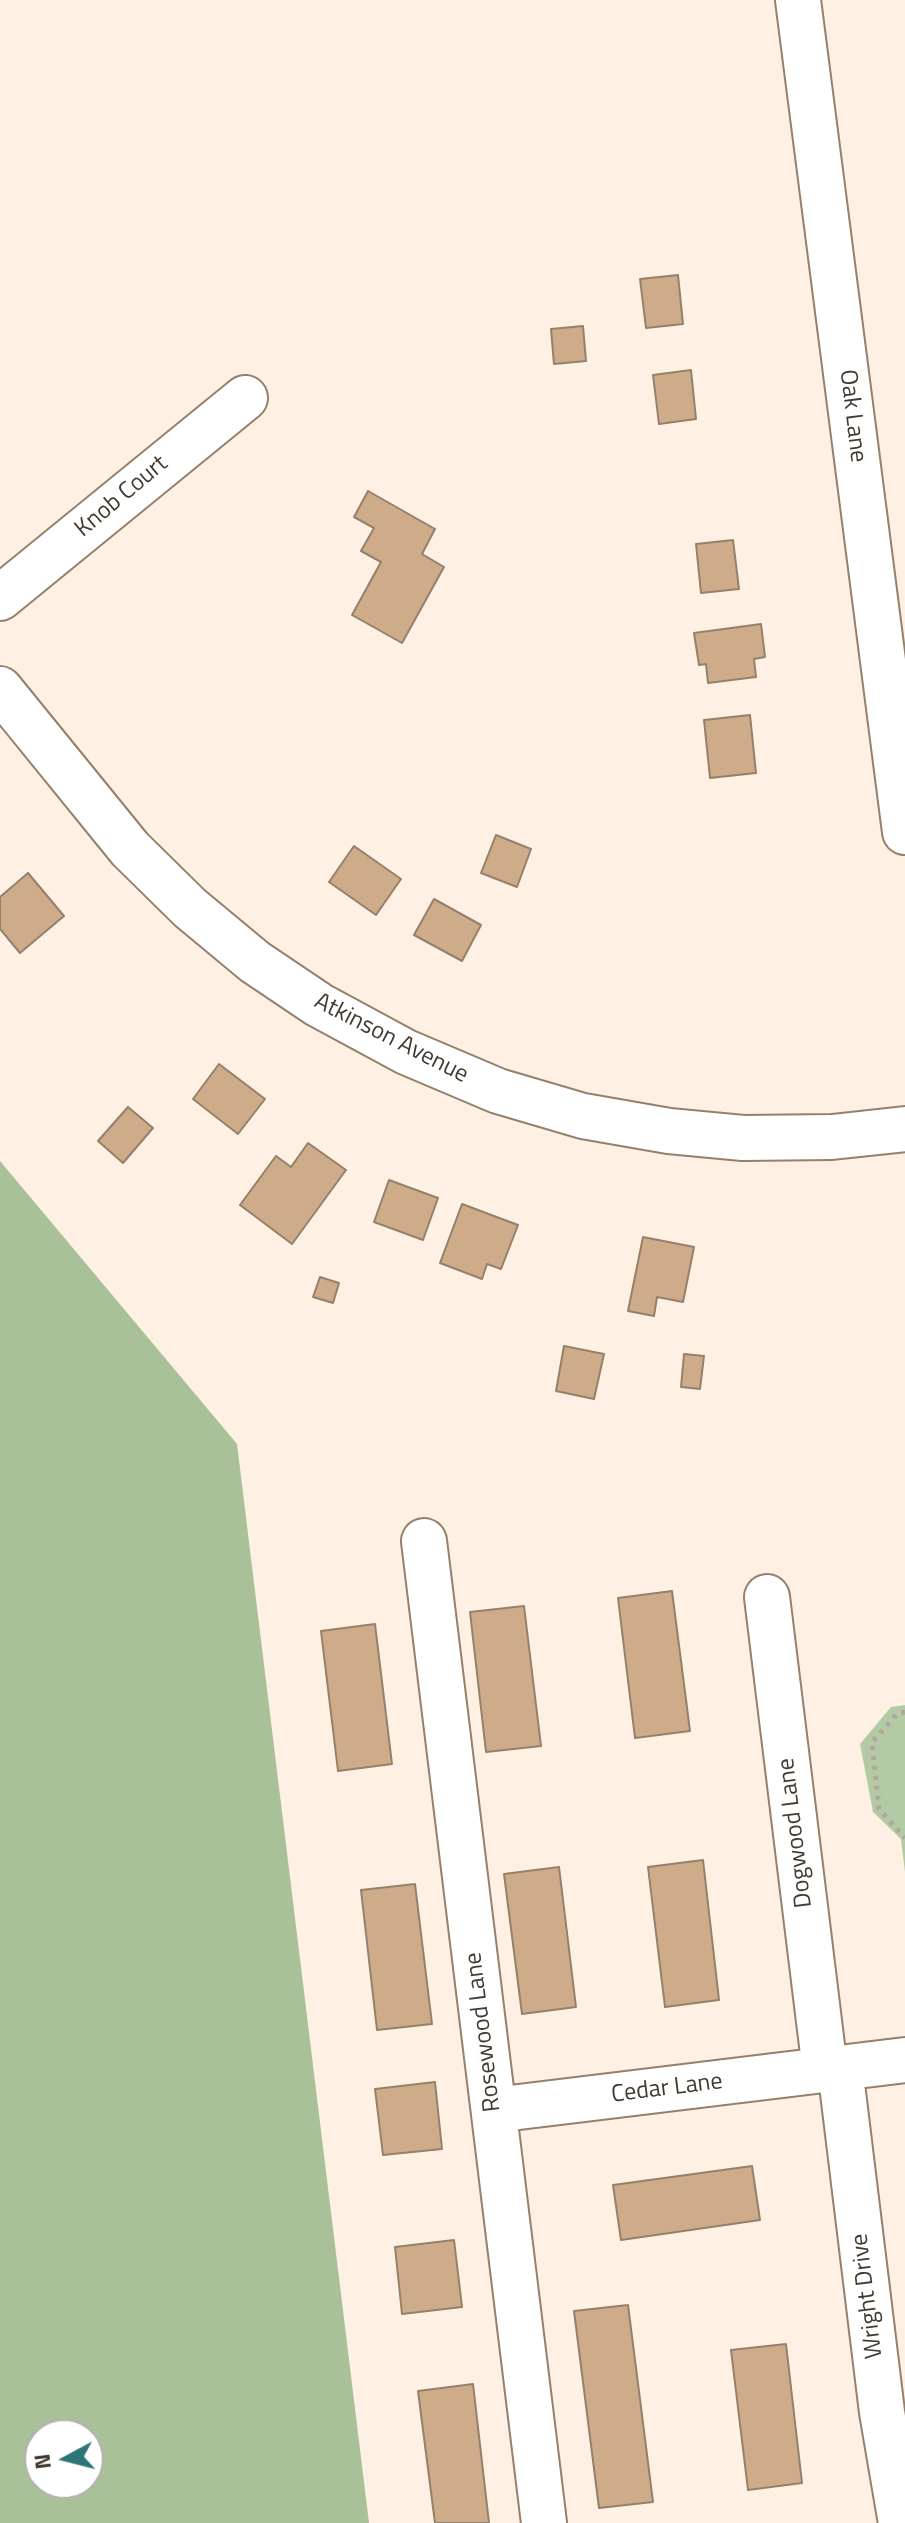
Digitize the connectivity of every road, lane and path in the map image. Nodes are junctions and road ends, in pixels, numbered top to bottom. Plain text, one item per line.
1 (798, 0) edge
2 (245, 398) dead end
3 (0, 598) edge
4 (0, 689) edge
5 (905, 832) edge
6 (905, 1129) edge
7 (424, 1541) dead end
8 (767, 1597) dead end
9 (905, 1712) edge
10 (905, 1838) edge
11 (905, 2060) edge
12 (832, 2069) junction
13 (494, 2110) junction
14 (544, 2523) edge
15 (901, 2523) edge

1 - 5 street, Oak Lane
2 - 3 street, Knob Court
4 - 6 street, Atkinson Avenue
7 - 13 street, Rosewood Lane
8 - 12 street, Dogwood Lane
9 - 10 path
11 - 12 street, Cedar Lane
12 - 13 street, Cedar Lane
12 - 15 street, Wright Drive
13 - 14 street, Rosewood Lane

